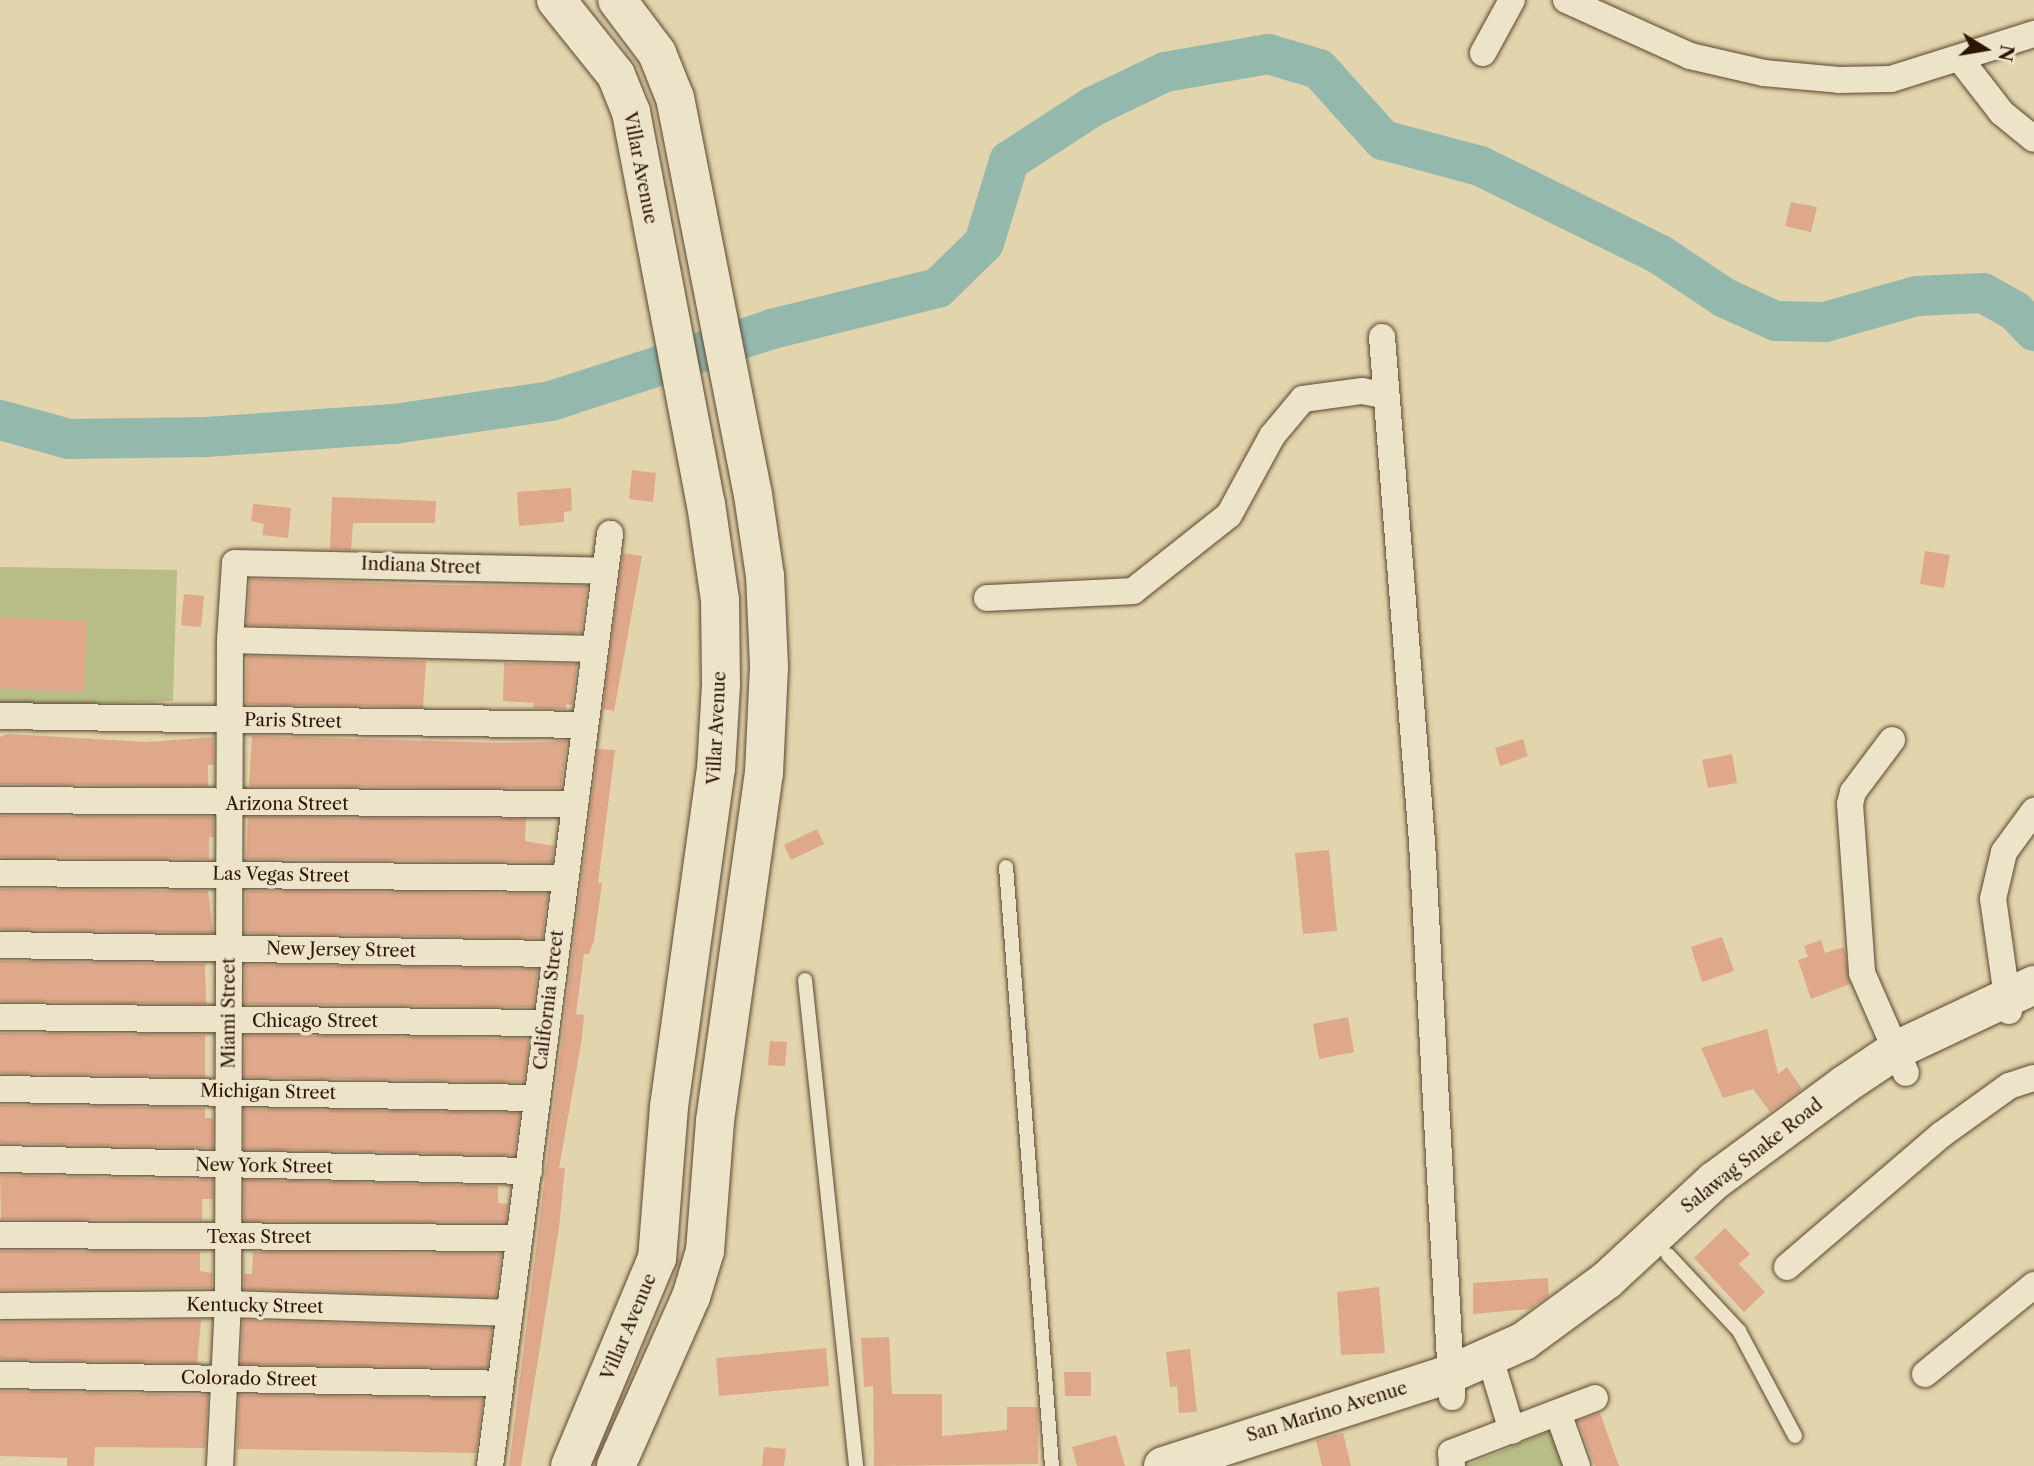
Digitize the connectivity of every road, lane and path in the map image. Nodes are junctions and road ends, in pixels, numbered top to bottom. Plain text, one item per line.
1 (556, 0) edge
2 (617, 0) edge
3 (1512, 0) edge
4 (1566, 0) edge
5 (2034, 34) edge
6 (1483, 53) dead end
7 (1959, 60) junction
8 (2034, 139) edge
9 (1382, 337) dead end
10 (1387, 396) junction
11 (610, 534) dead end
12 (237, 561) joint
13 (605, 571) junction
14 (986, 598) dead end
15 (230, 640) junction
16 (593, 649) junction
17 (0, 716) edge
18 (230, 720) junction
19 (585, 725) junction
20 (1892, 740) dead end
21 (0, 800) edge
22 (230, 804) junction
23 (574, 804) junction
24 (2034, 811) edge
25 (1006, 867) dead end
26 (0, 873) edge
27 (230, 875) junction
28 (563, 878) junction
29 (0, 945) edge
30 (229, 948) junction
31 (556, 954) junction
32 (806, 980) dead end
33 (2021, 1001) edge
34 (0, 1017) edge
35 (229, 1021) junction
36 (545, 1023) junction
37 (1901, 1061) junction
38 (2034, 1078) edge
39 (0, 1089) edge
40 (229, 1090) junction
41 (537, 1098) junction
42 (0, 1159) edge
43 (229, 1165) junction
44 (528, 1171) junction
45 (0, 1235) edge
46 (228, 1237) junction
47 (518, 1238) junction
48 (1668, 1255) junction
49 (1787, 1267) dead end
50 (2034, 1285) edge
51 (228, 1304) junction
52 (0, 1306) edge
53 (510, 1313) junction
54 (1493, 1370) junction
55 (1925, 1374) dead end
56 (0, 1376) edge
57 (223, 1378) junction
58 (498, 1384) junction
59 (1451, 1385) junction
60 (1595, 1398) dead end
61 (1558, 1413) junction
62 (1512, 1431) junction
63 (1795, 1436) dead end
64 (1272, 1442) junction
65 (220, 1466) edge
66 (490, 1466) edge
67 (570, 1466) edge
68 (616, 1466) edge
69 (856, 1466) edge
70 (1052, 1466) edge
71 (1163, 1466) edge
72 (1236, 1466) edge
73 (1452, 1466) edge
74 (1577, 1466) edge

1 - 67 main road, Villar Avenue
2 - 68 main road
3 - 6 street
4 - 7 street
5 - 7 street
7 - 8 street
9 - 10 street
10 - 14 street
10 - 59 street
11 - 13 street, California Street
12 - 13 street, Indiana Street
12 - 15 street, Miami Street
13 - 16 street, California Street
15 - 16 street
15 - 18 street, Miami Street
16 - 19 street, California Street
17 - 18 street, Paris Street
18 - 19 street, Paris Street
18 - 22 street, Miami Street
19 - 23 street, California Street
20 - 37 street
21 - 22 street, Arizona Street
22 - 23 street, Arizona Street
22 - 27 street, Miami Street
23 - 28 street, California Street
24 - 33 street
25 - 70 lane
26 - 27 street, Las Vegas Street
27 - 28 street, Las Vegas Street
27 - 30 street, Miami Street
28 - 31 street, California Street
29 - 30 street, New Jersey Street
30 - 31 street, New Jersey Street
30 - 35 street, Miami Street
31 - 36 street, California Street
32 - 69 lane
33 - 37 main road, Salawag Snake Road
34 - 35 street, Chicago Street
35 - 36 street, Chicago Street
35 - 40 street, Miami Street
36 - 41 street, California Street
37 - 48 main road, Salawag Snake Road
37 - 54 main road, Salawag Snake Road
38 - 49 street
39 - 40 street, Michigan Street
40 - 41 street, Michigan Street
40 - 43 street, Miami Street
41 - 44 street, California Street
42 - 43 street, New York Street
43 - 44 street, New York Street
43 - 46 street, Miami Street
44 - 47 street, California Street
45 - 46 street, Texas Street
46 - 47 street, Texas Street
46 - 51 street, Miami Street
47 - 53 street, California Street
48 - 54 main road, Salawag Snake Road
48 - 63 lane
50 - 55 street
51 - 52 street, Kentucky Street
51 - 53 street, Kentucky Street
51 - 57 street, Miami Street
53 - 58 street, California Street
54 - 59 main road, San Marino Avenue
54 - 62 street
56 - 57 street, Colorado Street
57 - 58 street, Colorado Street
57 - 65 street, Miami Street
58 - 66 street, California Street
59 - 64 main road, San Marino Avenue
60 - 61 street
61 - 62 street
61 - 74 street
62 - 73 street
64 - 71 main road, San Marino Avenue
64 - 72 main road, San Marino Avenue

